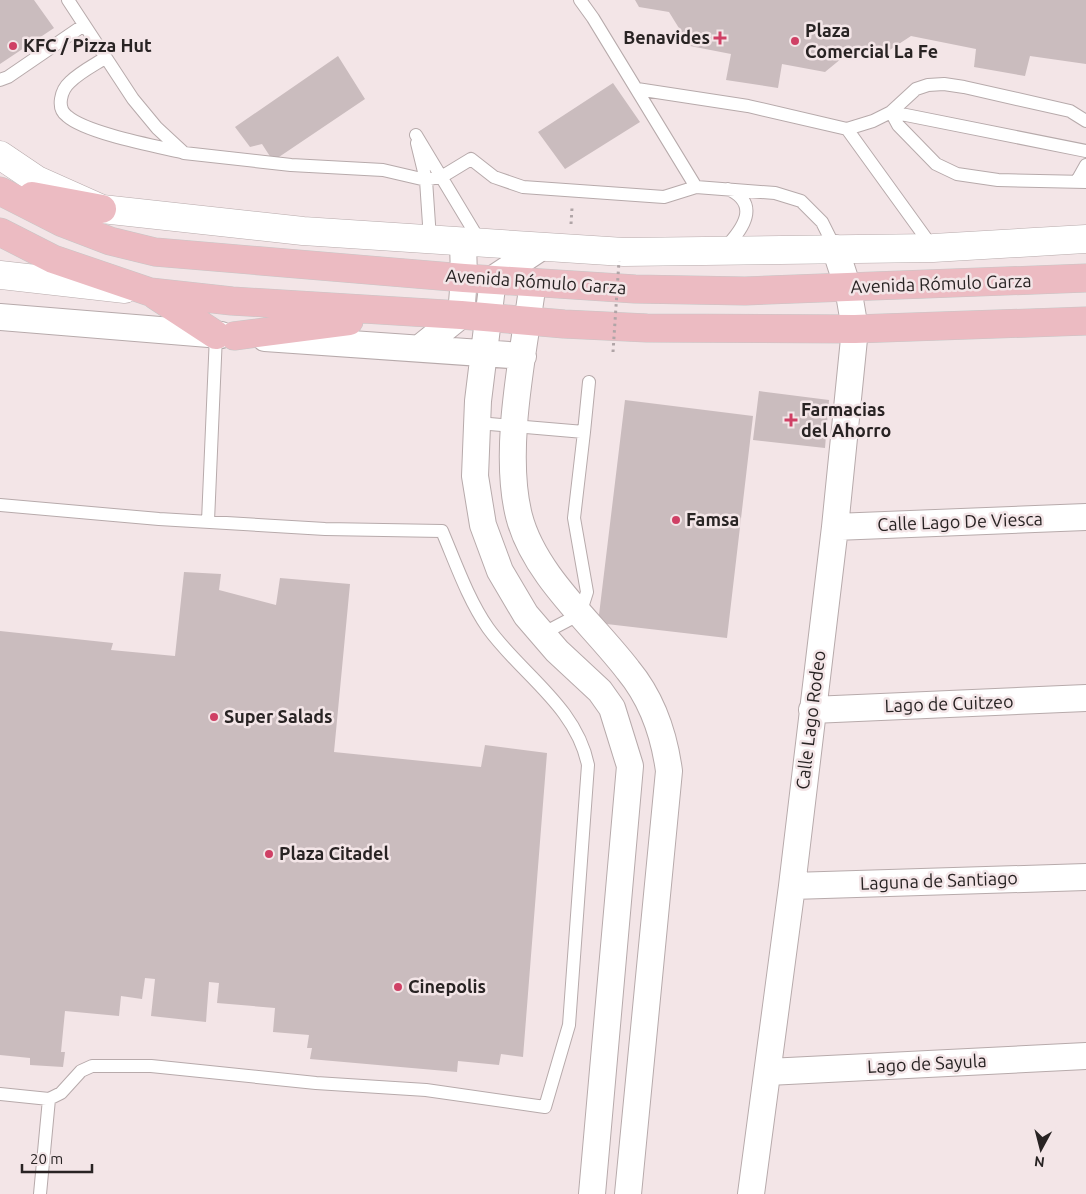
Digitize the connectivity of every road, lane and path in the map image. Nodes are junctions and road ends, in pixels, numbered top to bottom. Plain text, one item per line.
1 (68, 0) edge
2 (580, 0) edge
3 (84, 25) junction
4 (105, 58) junction
5 (0, 80) edge
6 (637, 89) junction
7 (891, 112) junction
8 (1086, 121) edge
9 (846, 129) junction
10 (1086, 151) edge
11 (184, 153) junction
12 (0, 155) edge
13 (1086, 165) edge
14 (443, 176) junction
15 (426, 180) junction
16 (1081, 182) edge
17 (696, 187) junction
18 (728, 188) junction
19 (0, 190) edge
20 (102, 209) junction
21 (0, 232) edge
22 (1086, 239) edge
23 (430, 240) junction
24 (472, 242) junction
25 (540, 248) junction
26 (835, 248) junction
27 (933, 248) junction
28 (722, 252) junction
29 (619, 261) dead end
30 (0, 276) edge
31 (464, 278) junction
32 (1086, 278) edge
33 (493, 279) junction
34 (533, 282) junction
35 (848, 288) junction
36 (150, 292) junction
37 (412, 313) junction
38 (462, 315) junction
39 (0, 317) edge
40 (488, 319) junction
41 (1086, 321) edge
42 (528, 322) junction
43 (856, 329) junction
44 (225, 335) junction
45 (420, 348) junction
46 (613, 352) dead end
47 (485, 354) junction
48 (524, 356) junction
49 (589, 382) dead end
50 (478, 423) junction
51 (515, 426) junction
52 (584, 432) junction
53 (0, 505) edge
54 (1086, 518) edge
55 (208, 521) junction
56 (835, 527) junction
57 (580, 614) junction
58 (542, 634) junction
59 (1086, 698) edge
60 (812, 710) junction
61 (1086, 877) edge
62 (792, 886) junction
63 (1086, 1056) edge
64 (768, 1072) junction
65 (0, 1094) edge
66 (49, 1099) junction
67 (40, 1194) edge
68 (592, 1194) edge
69 (628, 1194) edge
70 (751, 1194) edge

1 - 3 lane
2 - 6 lane
3 - 4 lane
3 - 5 lane
4 - 11 lane
4 - 11 lane
6 - 9 lane
6 - 17 lane
7 - 8 lane
7 - 9 lane
7 - 10 lane
7 - 16 lane
9 - 27 lane
11 - 15 lane
12 - 20 street
13 - 16 lane
14 - 15 lane
14 - 15 lane
14 - 17 lane
14 - 24 lane
15 - 23 lane
17 - 18 lane
18 - 26 lane
18 - 28 lane
19 - 20 main road
19 - 31 main road, Avenida Rómulo Garza
20 - 23 street
21 - 36 main road
22 - 27 street
23 - 24 street
24 - 25 street
24 - 31 street
25 - 28 street
25 - 33 street
26 - 27 street
26 - 28 street
26 - 35 street, Calle Lago Rodeo
29 - 46 path, bridge
30 - 36 street
31 - 33 main road, Avenida Rómulo Garza
31 - 38 street
32 - 35 main road, Avenida Rómulo Garza
33 - 34 main road, Avenida Rómulo Garza
33 - 40 street
34 - 35 main road, Avenida Rómulo Garza
34 - 42 street
35 - 43 street, Calle Lago Rodeo
36 - 37 main road
36 - 44 main road
37 - 38 main road
37 - 44 main road
38 - 40 main road
38 - 45 street
39 - 44 street
40 - 42 main road
40 - 47 street
41 - 43 main road
42 - 43 main road
42 - 48 street
43 - 56 street, Calle Lago Rodeo
44 - 45 street
44 - 55 lane
45 - 47 street
47 - 48 street
47 - 50 street
48 - 51 street
49 - 52 lane
50 - 51 lane
50 - 58 street
51 - 52 lane
51 - 57 street
52 - 57 lane
53 - 55 lane
54 - 56 street, Calle Lago De Viesca
55 - 66 lane
56 - 60 street, Calle Lago Rodeo
57 - 58 lane
57 - 69 street
58 - 68 street
59 - 60 street, Lago de Cuitzeo
60 - 62 street, Calle Lago Rodeo
61 - 62 street, Laguna de Santiago
62 - 64 street, Calle Lago Rodeo
63 - 64 street, Lago de Sayula
64 - 70 street, Calle Lago Rodeo
65 - 66 lane
66 - 67 lane

